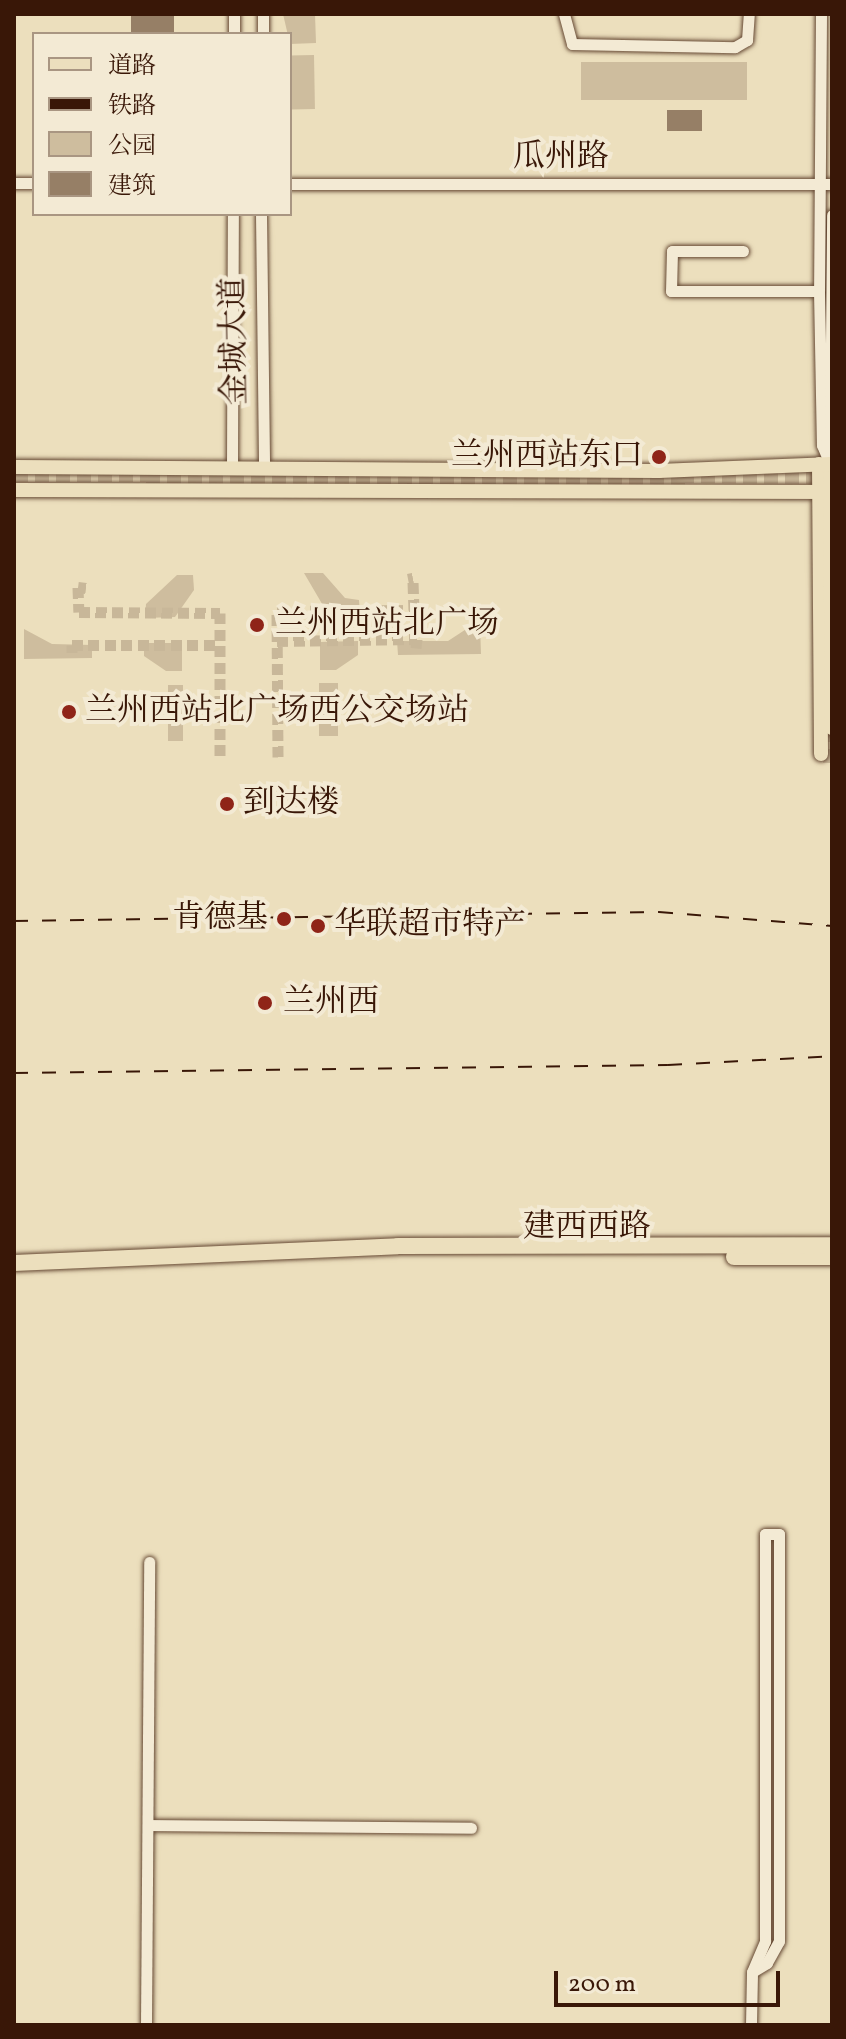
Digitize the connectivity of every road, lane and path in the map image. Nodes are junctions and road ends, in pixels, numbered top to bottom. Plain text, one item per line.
1 (564, 14) edge
2 (749, 14) edge
3 (821, 14) edge
4 (292, 184) edge
5 (818, 184) junction
6 (832, 184) edge
7 (832, 215) edge
8 (233, 216) edge
9 (261, 216) edge
10 (743, 251) dead end
11 (819, 291) junction
12 (827, 464) edge
13 (14, 467) edge
14 (232, 468) junction
15 (264, 468) junction
16 (14, 490) edge
17 (827, 492) edge
18 (832, 728) edge
19 (821, 754) dead end
20 (832, 1245) edge
21 (341, 1249) junction
22 (832, 1257) edge
23 (14, 1263) edge
24 (149, 1562) dead end
25 (765, 1720) junction
26 (779, 1720) junction
27 (148, 1825) junction
28 (471, 1828) dead end
29 (752, 1972) junction
30 (146, 2025) edge
31 (751, 2025) edge

1 - 2 street
3 - 5 street
4 - 5 street, 瓜州路
5 - 6 street, 瓜州路
5 - 11 street
7 - 12 street
8 - 14 street, 金城大道
9 - 15 street, 金城大道
10 - 11 street
11 - 12 street
12 - 15 main road
12 - 17 main road
13 - 14 main road
14 - 15 main road
16 - 17 main road
17 - 18 main road
17 - 19 main road
20 - 21 highway, 建西西路
21 - 22 highway, 建西西路
21 - 23 highway, 建西西路
24 - 27 street
25 - 26 street
25 - 26 street
25 - 29 street
26 - 29 street
27 - 28 street
27 - 30 street
29 - 31 street

